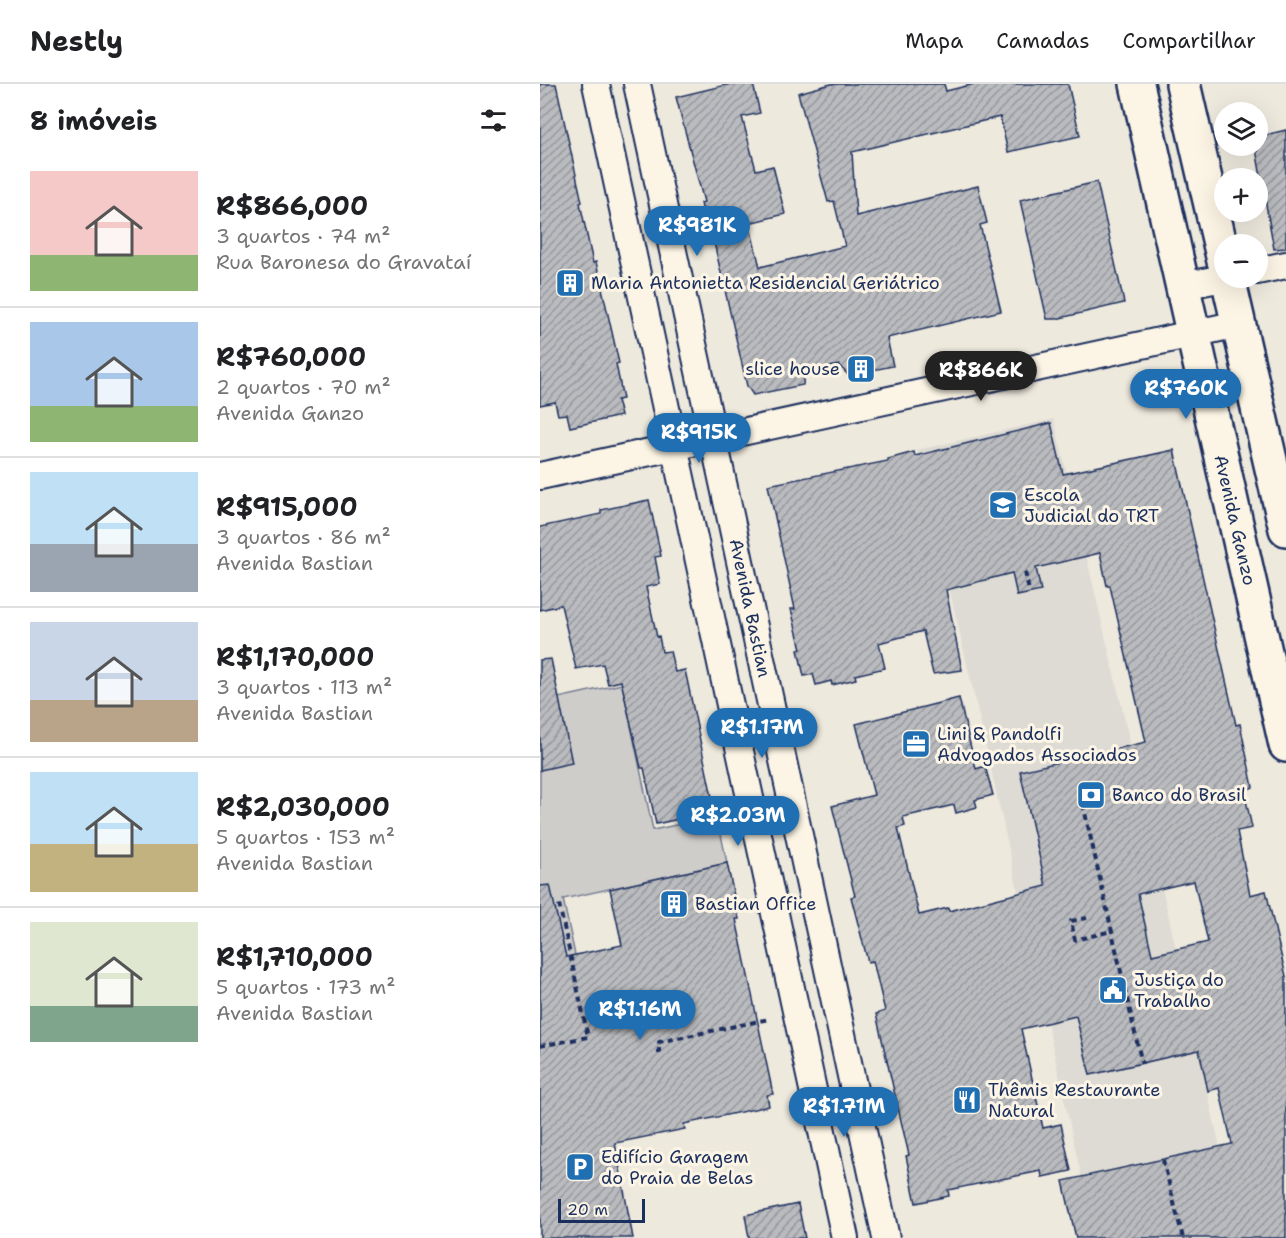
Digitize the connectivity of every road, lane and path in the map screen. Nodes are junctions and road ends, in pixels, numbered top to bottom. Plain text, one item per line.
1 (596, 84) edge
2 (637, 84) edge
3 (1137, 84) edge
4 (1183, 84) edge
5 (1218, 234) edge
6 (1286, 265) edge
7 (1268, 269) edge
8 (1214, 280) edge
9 (1182, 286) junction
10 (1229, 288) edge
11 (1238, 324) junction
12 (1193, 334) junction
13 (714, 438) junction
14 (674, 447) junction
15 (540, 476) edge
16 (1286, 529) edge
17 (1024, 572) dead end
18 (1029, 591) dead end
19 (1286, 742) edge
20 (786, 776) junction
21 (747, 785) junction
22 (1083, 804) dead end
23 (559, 904) dead end
24 (1087, 918) dead end
25 (1112, 931) junction
26 (796, 1014) junction
27 (540, 1046) edge
28 (659, 1054) dead end
29 (1142, 1064) dead end
30 (868, 1155) junction
31 (1163, 1160) dead end
32 (828, 1163) junction
33 (844, 1238) edge
34 (886, 1238) edge
35 (1183, 1238) edge

1 - 14 street
2 - 13 street, Avenida Bastian
3 - 9 street, Avenida Ganzo
4 - 5 street
6 - 7 street
8 - 9 street
9 - 12 street, Avenida Ganzo
10 - 11 street
11 - 12 street
11 - 16 street
12 - 13 street
12 - 19 street, Avenida Ganzo
13 - 14 street
13 - 20 street, Avenida Bastian
14 - 15 street
14 - 21 street
17 - 18 path
20 - 21 street
20 - 30 street, Avenida Bastian
21 - 26 street
22 - 25 path
23 - 27 path
24 - 25 path
25 - 29 path
26 - 28 path
26 - 32 street
30 - 32 street
30 - 34 street, Avenida Bastian
31 - 35 path
32 - 33 street

